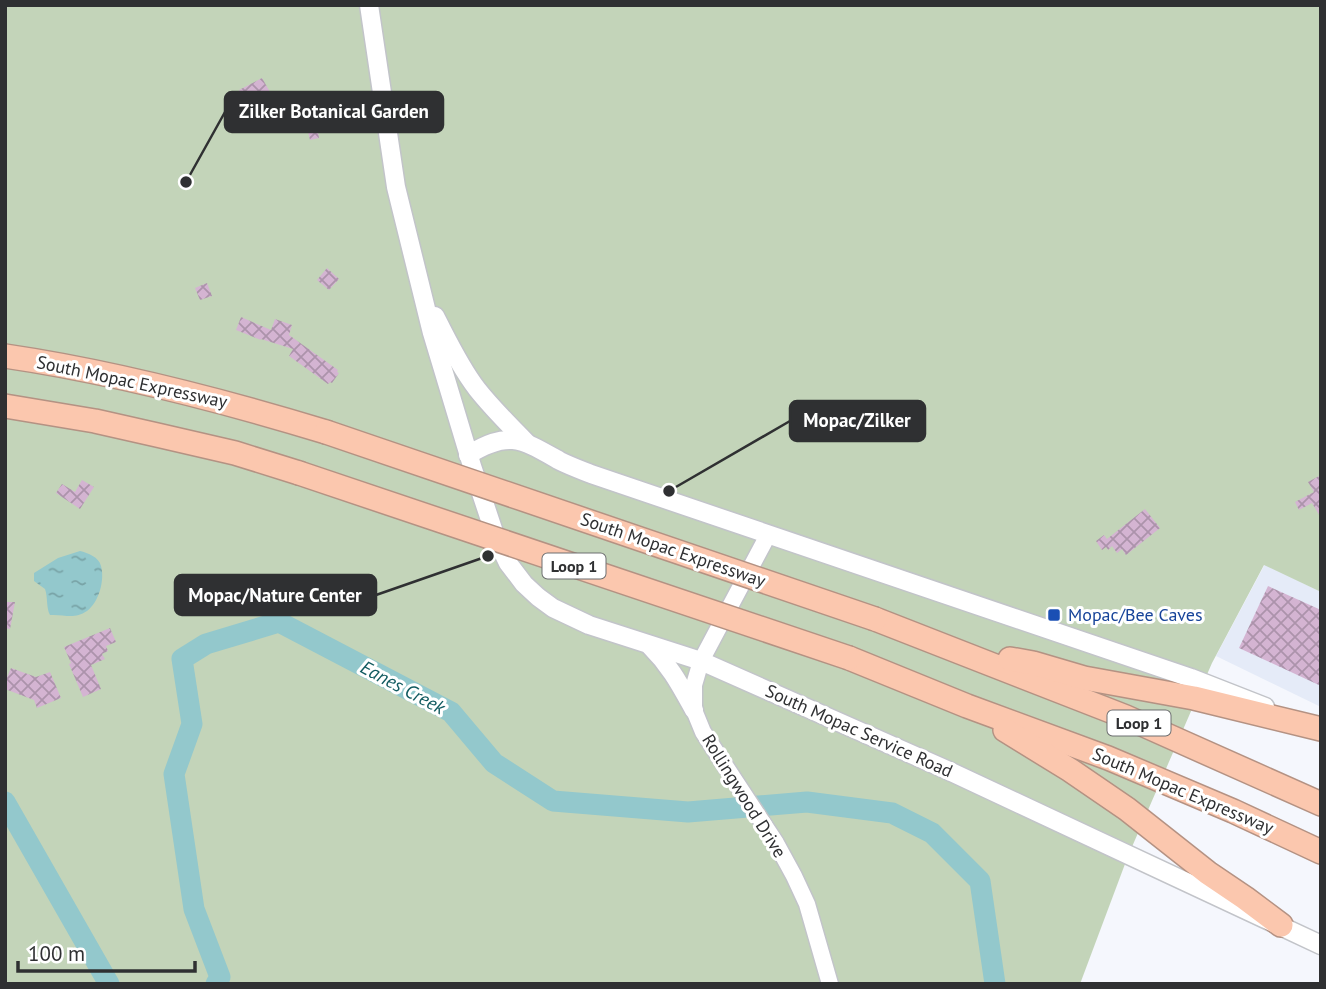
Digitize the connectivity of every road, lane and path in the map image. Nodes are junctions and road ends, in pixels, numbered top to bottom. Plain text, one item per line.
1 (369, 5) edge
2 (422, 290) junction
3 (5, 356) edge
4 (5, 406) edge
5 (527, 443) junction
6 (468, 455) junction
7 (768, 535) junction
8 (648, 644) junction
9 (954, 649) junction
10 (701, 661) junction
11 (967, 706) junction
12 (694, 710) junction
13 (1321, 729) edge
14 (1321, 804) edge
15 (1321, 852) edge
16 (1280, 925) junction
17 (1321, 945) edge
18 (830, 984) edge

1 - 2 main road
2 - 5 main road
2 - 6 main road, South Mopac Service Road
3 - 9 highway, South Mopac Expressway / Loop 1, bridge
4 - 11 highway, South Mopac Expressway / Loop 1, bridge
5 - 6 main road
5 - 7 main road
6 - 8 main road, South Mopac Service Road
7 - 10 street
7 - 13 main road
8 - 10 main road, South Mopac Service Road
8 - 12 main road
9 - 13 highway
9 - 14 highway, South Mopac Expressway / Loop 1
10 - 12 street
10 - 16 main road, South Mopac Service Road
11 - 15 highway, South Mopac Expressway / Loop 1
11 - 16 highway
12 - 18 street, Rollingwood Drive
16 - 17 main road, South Mopac Service Road

